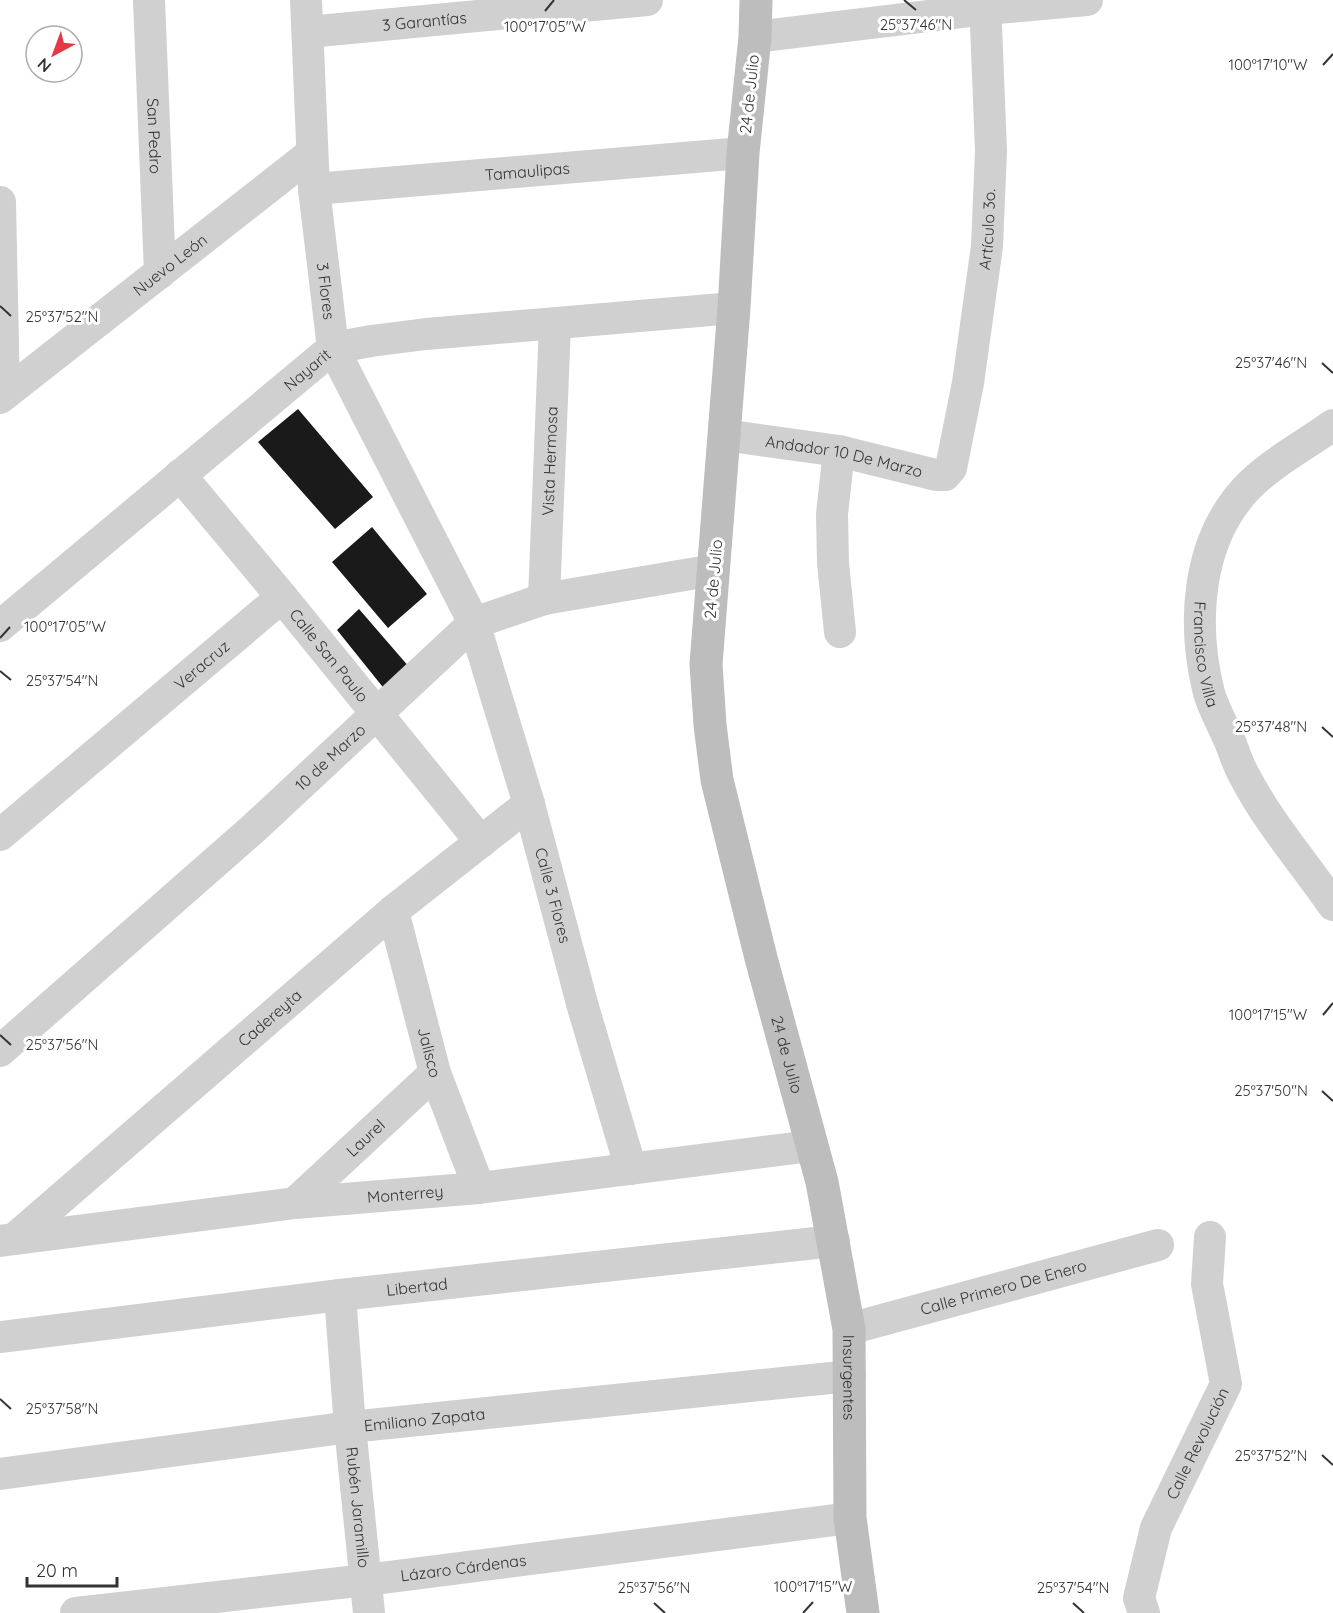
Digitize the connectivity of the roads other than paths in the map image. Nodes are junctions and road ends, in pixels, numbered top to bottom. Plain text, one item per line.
1 (149, 0) edge
2 (306, 0) edge
3 (648, 0) edge
4 (756, 0) edge
5 (1087, 0) edge
6 (986, 5) edge
7 (308, 32) junction
8 (755, 37) junction
9 (312, 153) junction
10 (743, 153) junction
11 (314, 189) junction
12 (0, 202) edge
13 (160, 273) junction
14 (734, 308) junction
15 (555, 324) junction
16 (333, 348) junction
17 (2, 396) edge
18 (1333, 425) edge
19 (724, 435) junction
20 (839, 451) junction
21 (954, 458) joint
22 (180, 475) junction
23 (714, 570) junction
24 (282, 597) junction
25 (544, 599) junction
26 (474, 623) junction
27 (0, 626) edge
28 (840, 632) dead end
29 (377, 714) junction
30 (529, 804) junction
31 (0, 836) edge
32 (481, 842) junction
33 (1333, 905) edge
34 (393, 911) junction
35 (0, 1051) edge
36 (435, 1074) junction
37 (811, 1146) junction
38 (631, 1169) junction
39 (479, 1188) junction
40 (295, 1203) junction
41 (1210, 1237) dead end
42 (7, 1240) edge
43 (834, 1241) junction
44 (1158, 1245) dead end
45 (340, 1295) junction
46 (849, 1329) junction
47 (0, 1337) edge
48 (850, 1376) junction
49 (350, 1427) junction
50 (0, 1474) edge
51 (850, 1518) junction
52 (366, 1580) junction
53 (76, 1613) edge
54 (369, 1613) edge
55 (862, 1613) edge
56 (1144, 1613) edge

1 - 13 street, San Pedro
2 - 7 street, 3 Flores
3 - 7 street, 3 Garantías
4 - 8 street, 24 de Julio
5 - 6 street
6 - 8 street
6 - 21 street, Artículo 3o.
7 - 9 street, 3 Flores
8 - 10 street, 24 de Julio
9 - 11 street, 3 Flores
9 - 13 street, Nuevo León
10 - 11 street, Tamaulipas
10 - 14 street, 24 de Julio
11 - 16 street, 3 Flores
12 - 17 street
13 - 17 street, Nuevo León
14 - 15 street, Nayarit
14 - 19 street, 24 de Julio
15 - 16 street, Nayarit
15 - 25 street, Vista Hermosa
16 - 22 street, Nayarit
16 - 26 street, 3 Flores
18 - 33 street, Francisco Villa
19 - 20 street, Andador 10 De Marzo
19 - 23 street, 24 de Julio
20 - 21 street, Andador 10 De Marzo
20 - 28 street
22 - 24 street
22 - 27 street, Nayarit
23 - 25 street, 10 de Marzo
23 - 37 street, 24 de Julio
24 - 29 street, Calle San Paulo
24 - 31 street, Veracruz
25 - 26 street, 10 de Marzo
26 - 29 street, 10 de Marzo
26 - 30 street, Calle 3 Flores
29 - 32 street, Calle San Paulo
29 - 35 street, 10 de Marzo
30 - 32 street, Cadereyta
30 - 38 street, Calle 3 Flores
32 - 34 street, Cadereyta
34 - 36 street, Jalisco
34 - 42 street, Cadereyta
36 - 39 street, Jalisco
36 - 40 street, Laurel
37 - 38 street, Monterrey
37 - 43 street, Insurgentes
38 - 39 street, Monterrey
39 - 40 street, Monterrey
40 - 42 street, Monterrey
41 - 56 street, Calle Revolución
43 - 45 street, Libertad
43 - 46 street, Insurgentes
44 - 46 street, Calle Primero De Enero
45 - 47 street, Libertad
45 - 49 street, Rubén Jaramillo
46 - 48 street, Insurgentes
48 - 49 street, Emiliano Zapata
48 - 51 street, Insurgentes
49 - 50 street, Emiliano Zapata
49 - 52 street, Rubén Jaramillo
51 - 52 street, Lázaro Cárdenas
51 - 55 street, Insurgentes
52 - 53 street, Lázaro Cárdenas
52 - 54 street, Rubén Jaramillo

